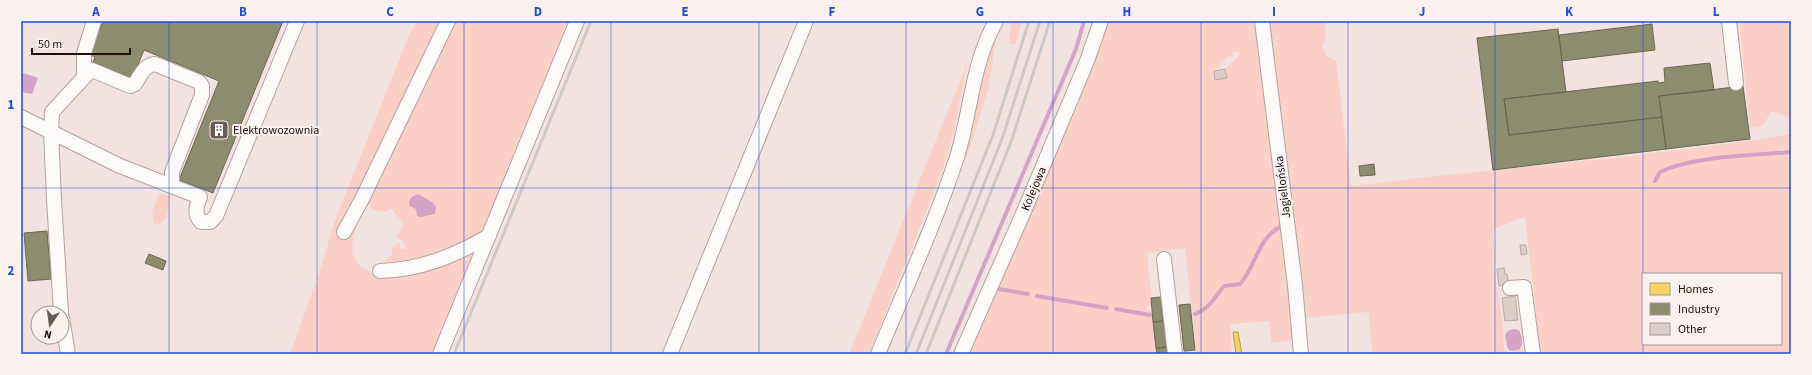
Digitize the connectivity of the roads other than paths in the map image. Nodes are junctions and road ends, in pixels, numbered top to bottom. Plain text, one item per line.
1 (94, 21) edge
2 (297, 21) edge
3 (448, 21) edge
4 (577, 21) edge
5 (806, 21) edge
6 (996, 21) edge
7 (1101, 21) edge
8 (1262, 21) edge
9 (1729, 21) edge
10 (84, 76) junction
11 (1736, 82) dead end
12 (21, 117) edge
13 (51, 131) junction
14 (172, 186) junction
15 (200, 197) junction
16 (220, 204) junction
17 (344, 232) dead end
18 (488, 236) junction
19 (1164, 259) dead end
20 (380, 271) dead end
21 (1510, 288) dead end
22 (60, 305) edge
23 (440, 354) edge
24 (670, 354) edge
25 (878, 354) edge
26 (962, 354) edge
27 (1175, 354) edge
28 (1301, 354) edge
29 (1532, 354) edge

1 - 10 street
2 - 16 street
3 - 17 street
4 - 18 street
5 - 24 street
6 - 25 street
7 - 26 street, Kolejowa
8 - 28 street, Jagiellońska
9 - 11 street
10 - 13 street
10 - 14 street
12 - 13 street
13 - 14 street
13 - 22 street
14 - 15 street
15 - 16 street
15 - 16 street
18 - 20 street
18 - 23 street
19 - 27 street
21 - 29 street

